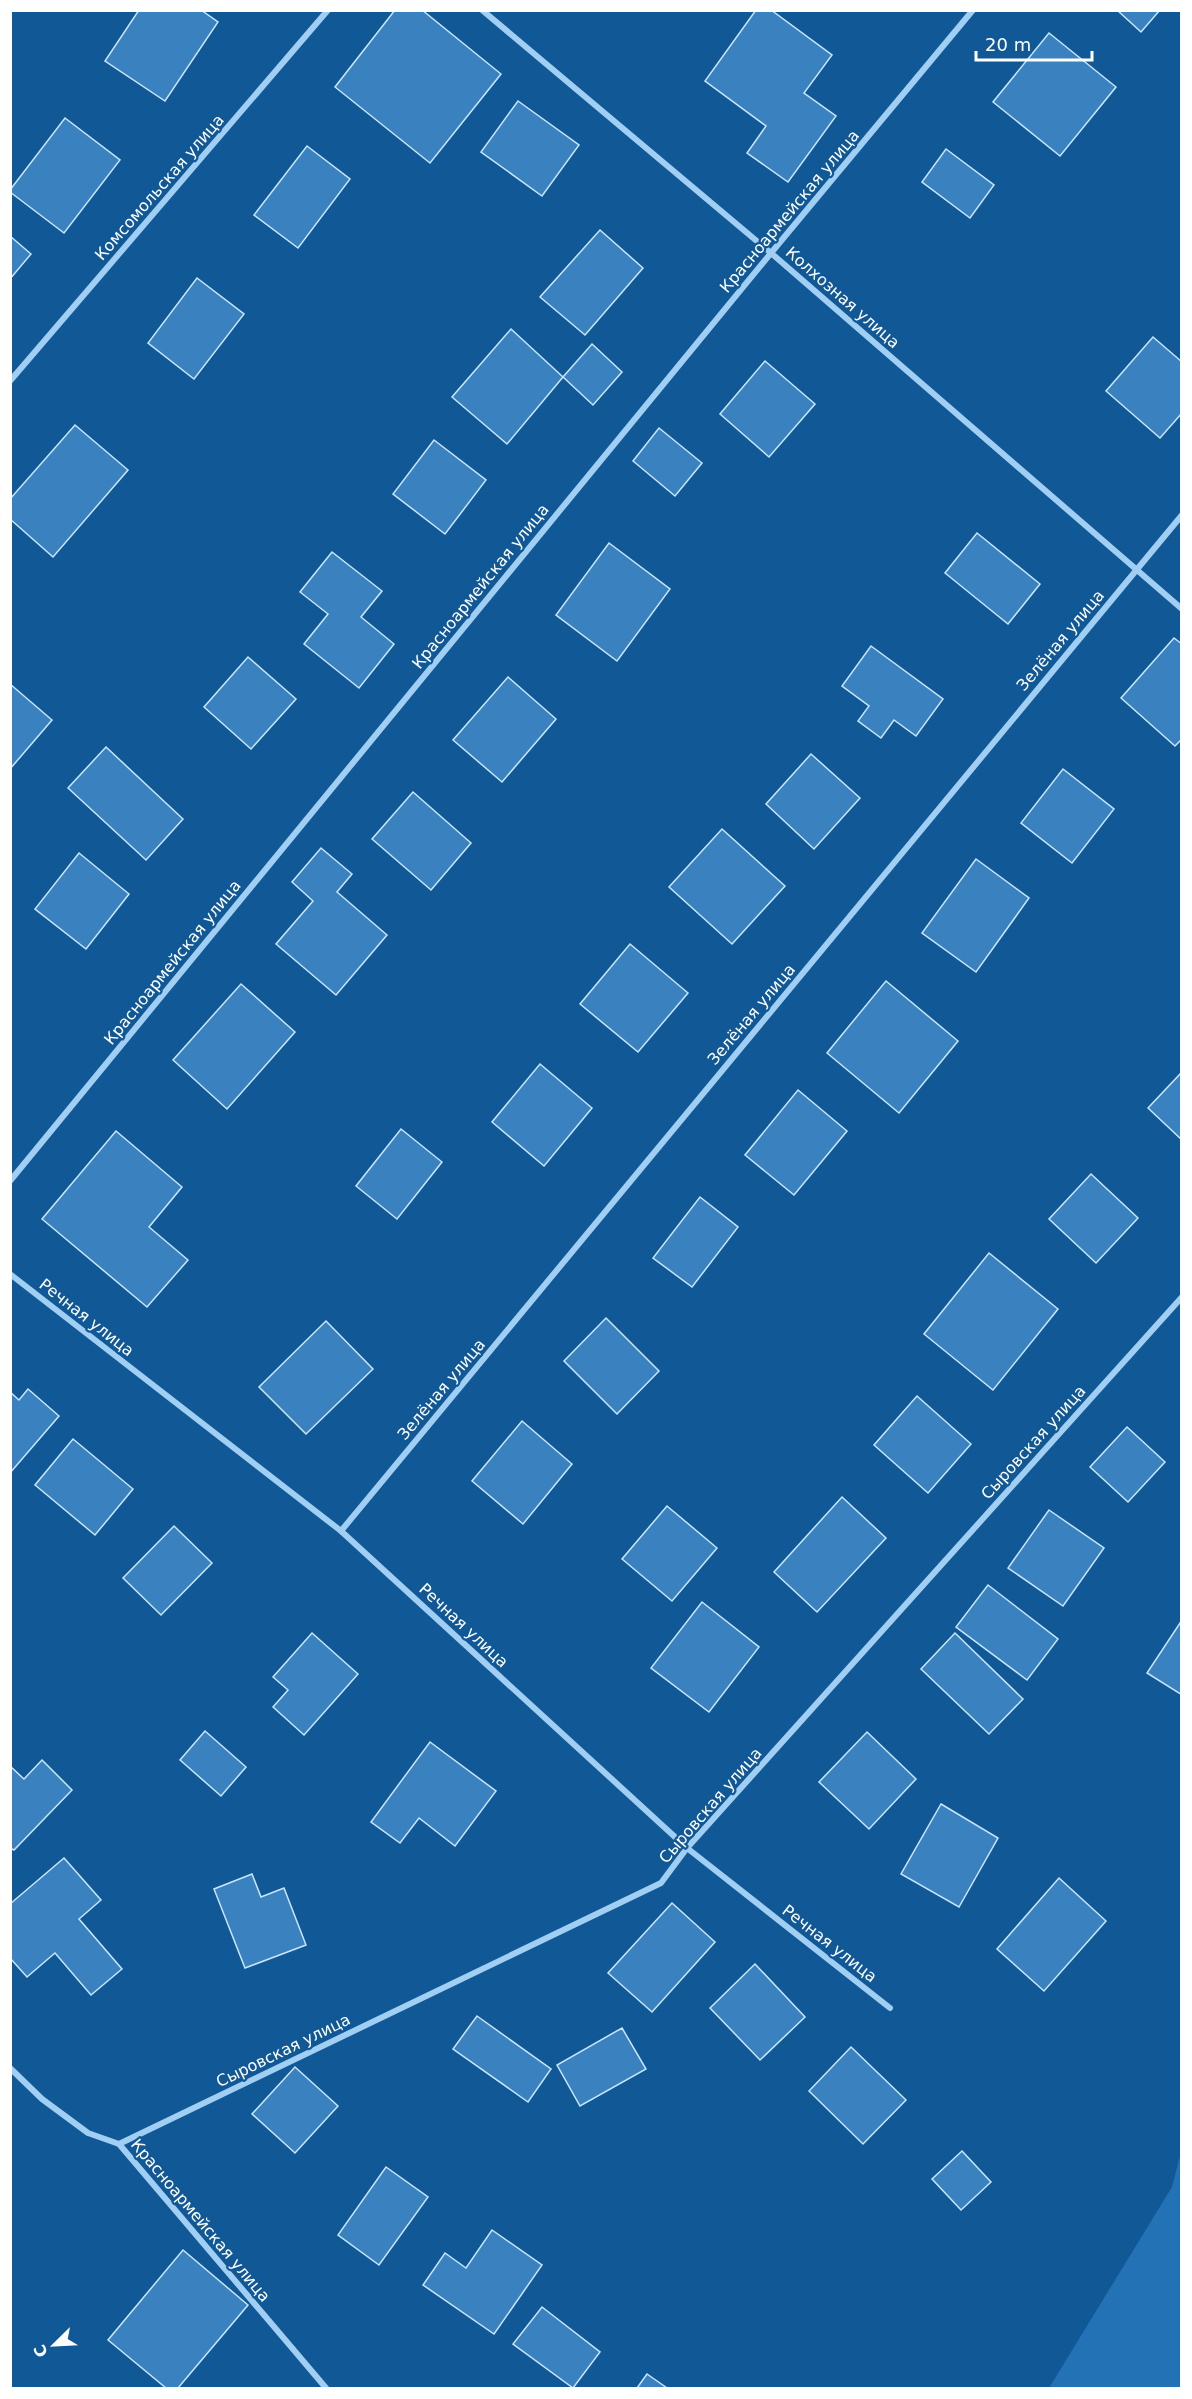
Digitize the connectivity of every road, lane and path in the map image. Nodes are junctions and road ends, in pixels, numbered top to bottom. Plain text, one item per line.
1 (328, 10) edge
2 (482, 10) edge
3 (973, 10) edge
4 (771, 253) junction
5 (10, 381) edge
6 (1182, 515) edge
7 (1136, 570) junction
8 (1182, 609) edge
9 (10, 1181) edge
10 (10, 1274) edge
11 (1182, 1298) edge
12 (341, 1531) junction
13 (687, 1848) junction
14 (890, 2008) dead end
15 (10, 2068) edge
16 (119, 2144) junction
17 (326, 2388) edge

1 - 5 street, Комсомольская улица
2 - 4 street, Колхозная улица
3 - 4 street, Красноармейская улица
4 - 7 street, Колхозная улица
4 - 9 street, Красноармейская улица
6 - 7 street, Зелёная улица
7 - 8 street, Колхозная улица
7 - 12 street, Зелёная улица
10 - 12 street, Речная улица
11 - 13 street, Сыровская улица
12 - 13 street, Речная улица
13 - 14 street, Речная улица
13 - 16 street, Сыровская улица
15 - 16 street, Красноармейская улица
16 - 17 street, Красноармейская улица

